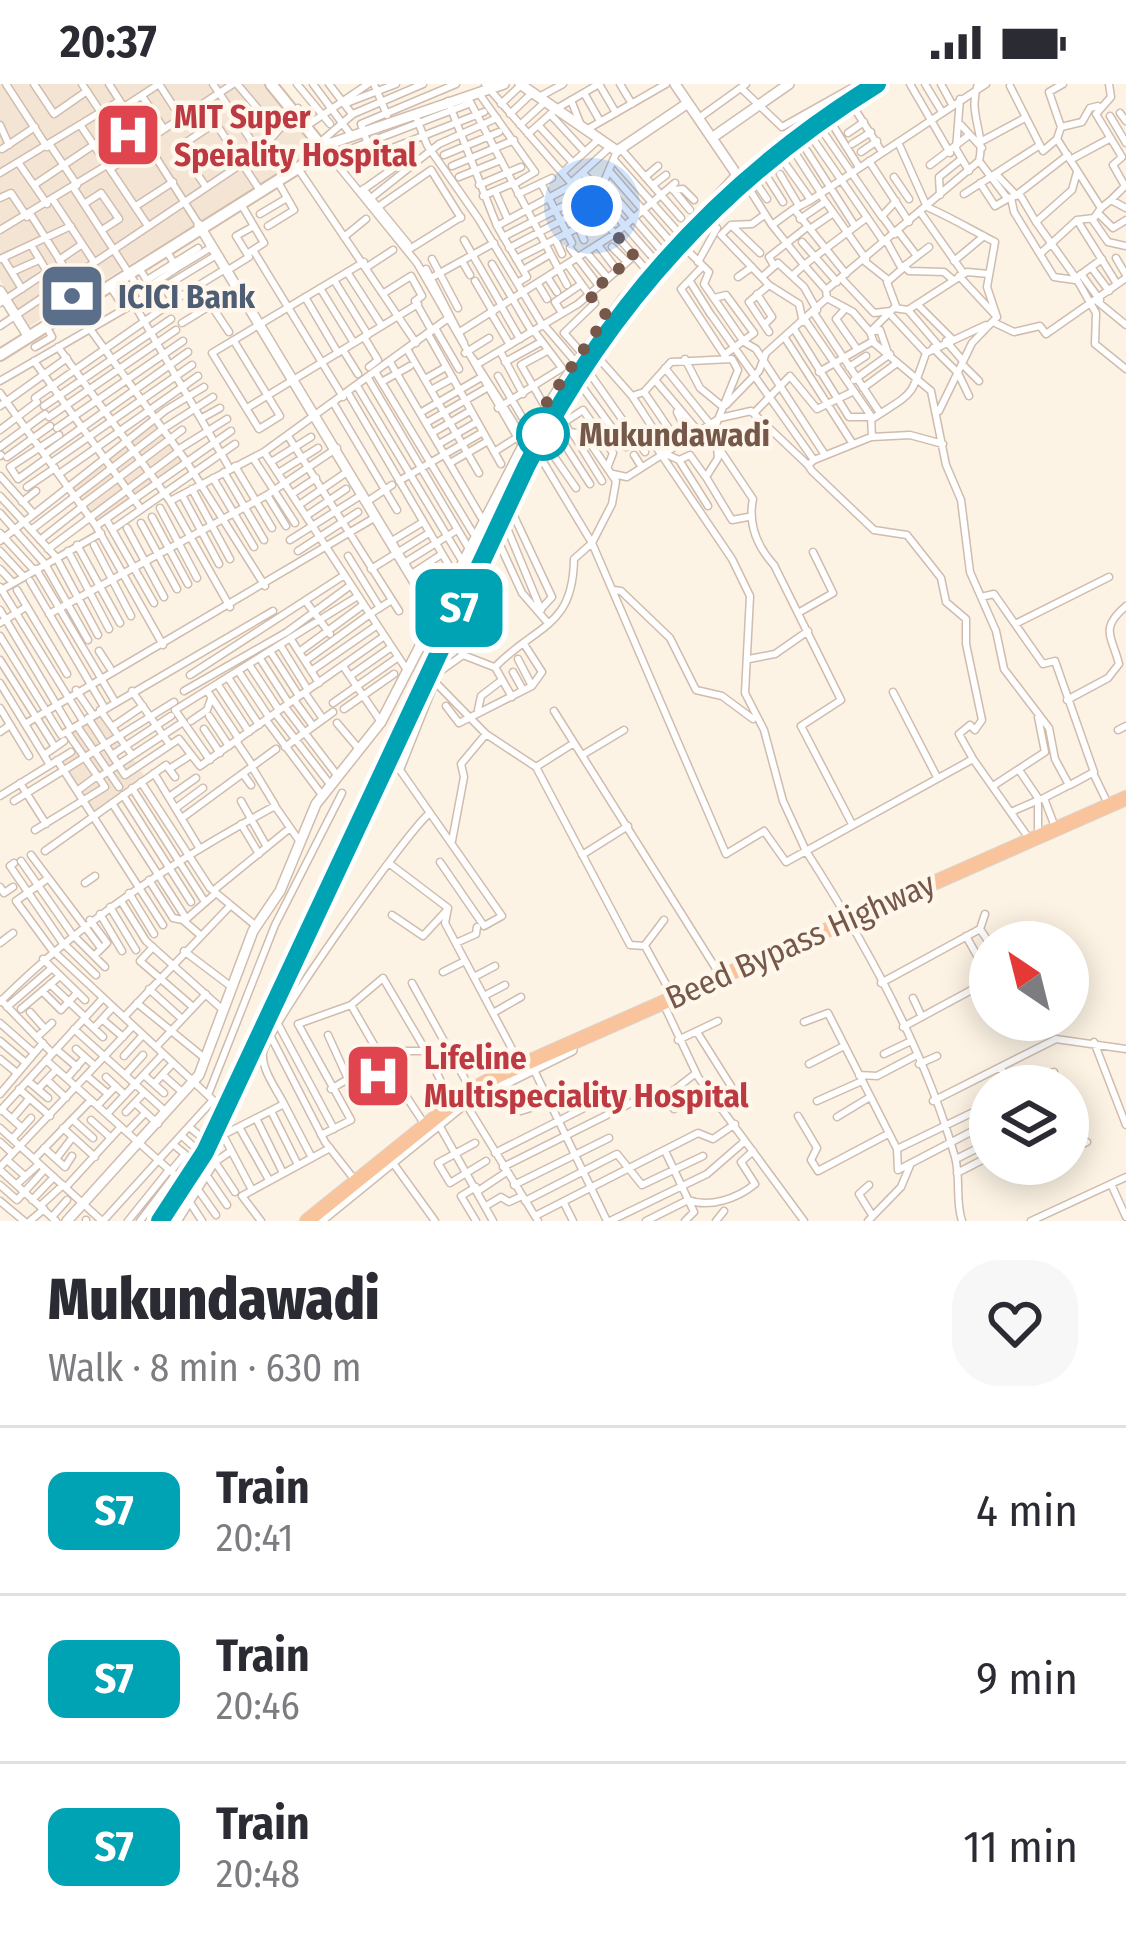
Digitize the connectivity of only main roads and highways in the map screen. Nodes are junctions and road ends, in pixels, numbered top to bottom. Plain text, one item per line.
1 (275, 84) edge
2 (294, 106) junction
3 (327, 147) junction
4 (297, 168) junction
5 (260, 190) junction
6 (200, 228) junction
7 (132, 269) junction
8 (84, 299) junction
9 (30, 340) junction
10 (0, 353) edge
11 (1120, 802) edge
12 (850, 919) junction
13 (669, 1002) junction
14 (431, 1123) junction
15 (324, 1218) edge
16 (304, 1221) edge

1 - 2 main road
2 - 3 main road
2 - 3 main road
3 - 4 main road
4 - 5 main road
4 - 5 main road
5 - 6 main road
5 - 6 main road
6 - 7 main road
6 - 7 main road
7 - 8 main road
7 - 8 main road
8 - 9 main road
8 - 9 main road
9 - 10 main road
11 - 12 highway, Beed Bypass Highway
11 - 12 highway, Beed Bypass Highway
12 - 13 highway, Beed Bypass Highway
12 - 13 highway, Beed Bypass Highway
13 - 14 highway, Beed Bypass Highway
14 - 15 highway, Beed Bypass Highway
14 - 16 highway, Beed Bypass Highway

